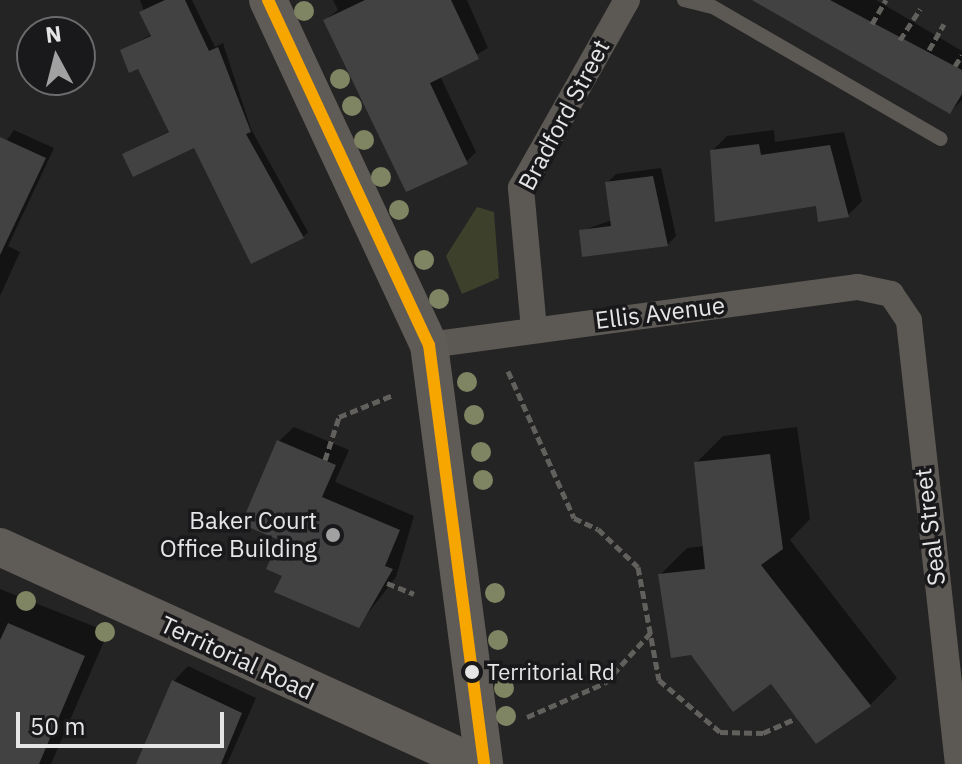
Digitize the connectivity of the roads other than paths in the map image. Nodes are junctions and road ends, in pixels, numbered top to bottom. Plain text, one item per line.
1 (268, 0) edge
2 (627, 0) edge
3 (684, 0) edge
4 (941, 139) dead end
5 (891, 294) joint
6 (534, 329) junction
7 (429, 345) junction
8 (0, 547) edge
9 (476, 764) edge
10 (484, 764) edge
11 (958, 764) edge

1 - 7 street
2 - 6 street, Bradford Street
3 - 4 lane
5 - 6 street, Ellis Avenue
5 - 11 street, Seal Street
6 - 7 street, Ellis Avenue
7 - 10 street
8 - 9 street, Territorial Road

